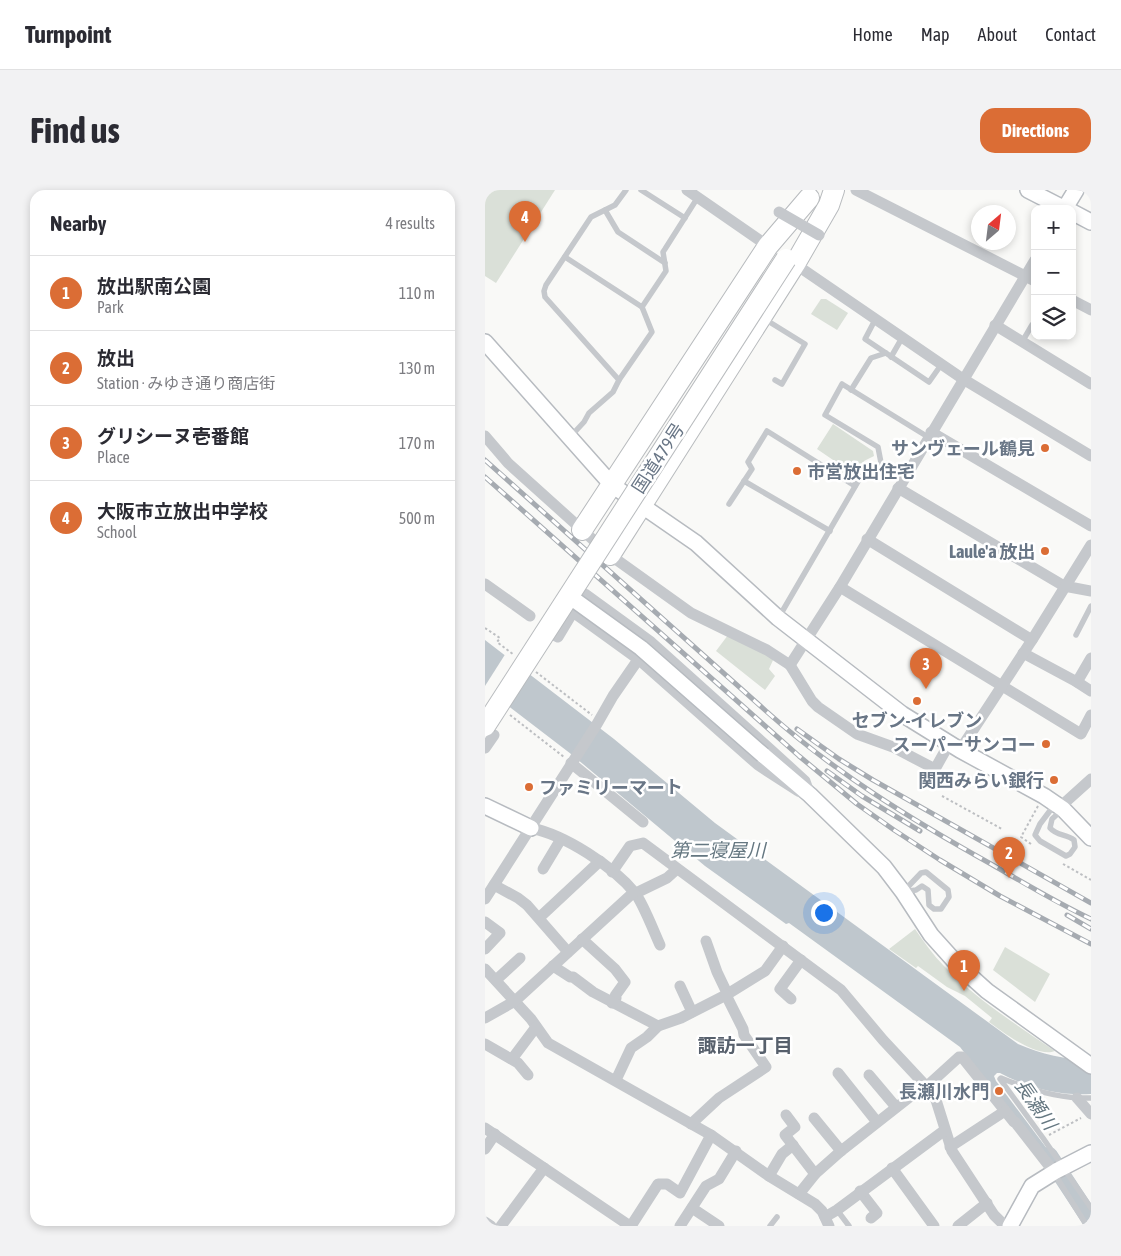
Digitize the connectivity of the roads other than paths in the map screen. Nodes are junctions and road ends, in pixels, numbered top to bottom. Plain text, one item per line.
1 (626, 190) edge
2 (641, 190) edge
3 (687, 190) edge
4 (832, 190) edge
5 (856, 190) edge
6 (1028, 190) edge
7 (1076, 190) edge
8 (812, 194) edge
9 (698, 197) junction
10 (1057, 205) edge
11 (1067, 205) edge
12 (605, 210) junction
13 (779, 212) dead end
14 (1076, 214) edge
15 (685, 218) junction
16 (1091, 222) edge
17 (819, 235) dead end
18 (781, 256) junction
19 (565, 257) junction
20 (665, 263) junction
21 (1030, 278) edge
22 (1076, 302) edge
23 (642, 306) junction
24 (1091, 310) edge
25 (761, 317) junction
26 (875, 320) junction
27 (995, 325) junction
28 (1031, 327) edge
29 (902, 338) junction
30 (485, 342) edge
31 (1022, 342) junction
32 (888, 355) junction
33 (941, 365) junction
34 (963, 379) junction
35 (619, 380) junction
36 (775, 380) dead end
37 (1091, 384) edge
38 (851, 390) junction
39 (929, 435) junction
40 (485, 436) edge
41 (570, 438) junction
42 (1091, 456) edge
43 (882, 468) junction
44 (744, 481) junction
45 (900, 483) junction
46 (612, 485) junction
47 (855, 486) junction
48 (729, 504) dead end
49 (641, 506) junction
50 (1091, 526) edge
51 (582, 530) junction
52 (830, 531) junction
53 (867, 539) junction
54 (1091, 545) edge
55 (610, 555) junction
56 (485, 584) edge
57 (1064, 586) junction
58 (839, 587) junction
59 (1091, 591) edge
60 (567, 599) junction
61 (1091, 606) edge
62 (529, 616) dead end
63 (778, 618) junction
64 (554, 635) dead end
65 (1076, 635) dead end
66 (1032, 640) junction
67 (806, 641) junction
68 (651, 642) junction
69 (1023, 653) junction
70 (1091, 658) edge
71 (637, 659) junction
72 (790, 665) junction
73 (1077, 682) junction
74 (1002, 684) junction
75 (1091, 692) edge
76 (485, 704) edge
77 (1091, 715) edge
78 (489, 731) edge
79 (954, 747) junction
80 (485, 748) edge
81 (572, 761) junction
82 (1091, 779) edge
83 (810, 795) junction
84 (485, 806) edge
85 (1059, 807) junction
86 (643, 822) dead end
87 (531, 828) junction
88 (1091, 838) edge
89 (561, 839) junction
90 (600, 861) junction
91 (543, 869) dead end
92 (677, 869) junction
93 (612, 872) junction
94 (494, 886) junction
95 (635, 892) junction
96 (903, 892) junction
97 (485, 900) edge
98 (540, 918) junction
99 (485, 922) edge
100 (582, 939) junction
101 (707, 941) dead end
102 (660, 945) dead end
103 (783, 946) junction
104 (485, 949) edge
105 (568, 952) junction
106 (520, 958) dead end
107 (801, 960) junction
108 (553, 966) junction
109 (485, 969) edge
110 (496, 980) junction
111 (680, 986) dead end
112 (726, 994) junction
113 (791, 999) dead end
114 (515, 1001) junction
115 (612, 1003) junction
116 (692, 1012) junction
117 (485, 1018) edge
118 (658, 1026) junction
119 (536, 1027) junction
120 (485, 1044) edge
121 (512, 1059) junction
122 (1091, 1066) edge
123 (838, 1073) dead end
124 (528, 1075) dead end
125 (869, 1075) dead end
126 (616, 1080) junction
127 (926, 1086) junction
128 (1077, 1098) junction
129 (1091, 1098) edge
130 (896, 1107) junction
131 (1005, 1111) junction
132 (1091, 1114) edge
133 (786, 1115) dead end
134 (814, 1118) dead end
135 (1021, 1120) junction
136 (877, 1122) junction
137 (691, 1124) junction
138 (945, 1130) junction
139 (490, 1131) edge
140 (711, 1135) junction
141 (793, 1145) junction
142 (950, 1147) junction
143 (485, 1149) edge
144 (736, 1151) junction
145 (841, 1151) junction
146 (1091, 1153) edge
147 (544, 1168) junction
148 (892, 1168) junction
149 (1059, 1169) junction
150 (815, 1174) junction
151 (769, 1176) junction
152 (860, 1191) junction
153 (680, 1193) junction
154 (799, 1194) junction
155 (987, 1202) junction
156 (693, 1206) junction
157 (1091, 1208) edge
158 (837, 1210) junction
159 (877, 1214) dead end
160 (777, 1217) dead end
161 (827, 1221) edge
162 (485, 1222) edge
163 (931, 1225) edge
164 (491, 1226) edge
165 (501, 1226) edge
166 (630, 1226) edge
167 (680, 1226) edge
168 (719, 1226) edge
169 (771, 1226) edge
170 (849, 1226) edge
171 (957, 1226) edge
172 (1005, 1226) edge
173 (1010, 1226) edge
174 (1087, 1226) edge

1 - 12 lane
2 - 15 lane
3 - 9 street
4 - 18 highway, 国道479号
5 - 21 street
6 - 10 street
7 - 11 street
8 - 18 highway, 国道479号
9 - 15 lane
9 - 18 street
12 - 19 lane
12 - 20 lane
13 - 17 street, bridge
14 - 16 street
15 - 20 lane
18 - 25 highway
18 - 26 street
18 - 46 highway
18 - 60 highway, 国道479号
19 - 23 lane
19 - 35 lane
20 - 23 lane
21 - 27 street
22 - 24 street
23 - 35 lane
25 - 36 lane
25 - 49 highway
26 - 29 street
26 - 32 lane
27 - 31 street
27 - 34 street
28 - 31 lane
29 - 32 lane
29 - 33 street
30 - 41 street
31 - 37 street
32 - 33 lane
32 - 38 lane
33 - 34 street
34 - 39 street
34 - 42 street
35 - 41 lane
38 - 39 lane
38 - 43 lane
39 - 45 street
39 - 50 street
40 - 51 street
41 - 46 street
43 - 45 lane
43 - 47 lane
44 - 47 lane
44 - 48 lane
44 - 52 lane
45 - 53 street
45 - 57 street
46 - 49 street
46 - 51 highway
47 - 52 lane
49 - 55 highway
49 - 63 street
51 - 55 street
52 - 63 lane
53 - 58 street
53 - 66 street
54 - 57 street
55 - 72 street
56 - 62 street
57 - 59 street
57 - 66 street
58 - 67 street
58 - 74 street
60 - 64 street
60 - 68 street
60 - 71 street
60 - 76 highway, 国道479号
60 - 78 highway, 国道479号, bridge
60 - 83 street, bridge
61 - 65 lane
63 - 67 street
66 - 69 street
67 - 72 street
67 - 79 street
68 - 71 street
68 - 83 street
69 - 73 street
69 - 74 street
70 - 73 street
71 - 81 street
71 - 83 street
72 - 79 street
73 - 75 street
74 - 77 street
74 - 79 street
78 - 80 street
79 - 85 street
81 - 86 street
81 - 87 street
82 - 85 street
83 - 96 street
84 - 87 street
85 - 85 lane
85 - 88 street
87 - 89 street
87 - 94 street
89 - 90 street
89 - 91 street
90 - 93 street
90 - 98 street
92 - 93 street
92 - 95 street
92 - 103 street
93 - 95 street
94 - 97 street
94 - 98 street
95 - 100 street
95 - 102 street
96 - 96 lane
96 - 122 street
98 - 105 street
99 - 104 street
100 - 105 street
100 - 115 street
101 - 112 street
103 - 107 street
103 - 112 street
105 - 108 street
106 - 110 street
107 - 113 street
107 - 127 street
108 - 114 street
108 - 115 street
109 - 110 street
110 - 114 street
111 - 116 street
112 - 116 street
112 - 137 street
114 - 117 street
114 - 119 street
115 - 118 street
116 - 118 street
118 - 126 street
119 - 121 street
119 - 126 street
120 - 121 street
121 - 124 street
123 - 136 street
125 - 130 street
126 - 137 street
127 - 130 street
127 - 131 street
127 - 138 street
128 - 129 lane
128 - 132 street
128 - 135 lane
130 - 136 street
131 - 135 street
131 - 142 street
133 - 141 street
134 - 145 street
135 - 149 street
135 - 149 lane
136 - 145 street
137 - 140 street
138 - 142 street
138 - 148 street
139 - 143 street
139 - 147 street
140 - 144 street
140 - 153 street
141 - 150 street
141 - 151 street
142 - 155 street
144 - 151 street
144 - 156 street
145 - 150 street
146 - 149 street
147 - 165 street
147 - 166 street
148 - 152 street
148 - 163 street
149 - 157 lane
149 - 173 street
149 - 174 lane
150 - 154 street
151 - 154 street
152 - 158 street
152 - 159 street
153 - 156 street
153 - 166 street
154 - 161 street
155 - 171 street
155 - 172 street
156 - 167 street
156 - 168 street
158 - 161 street
158 - 170 lane
160 - 169 lane
162 - 164 street

